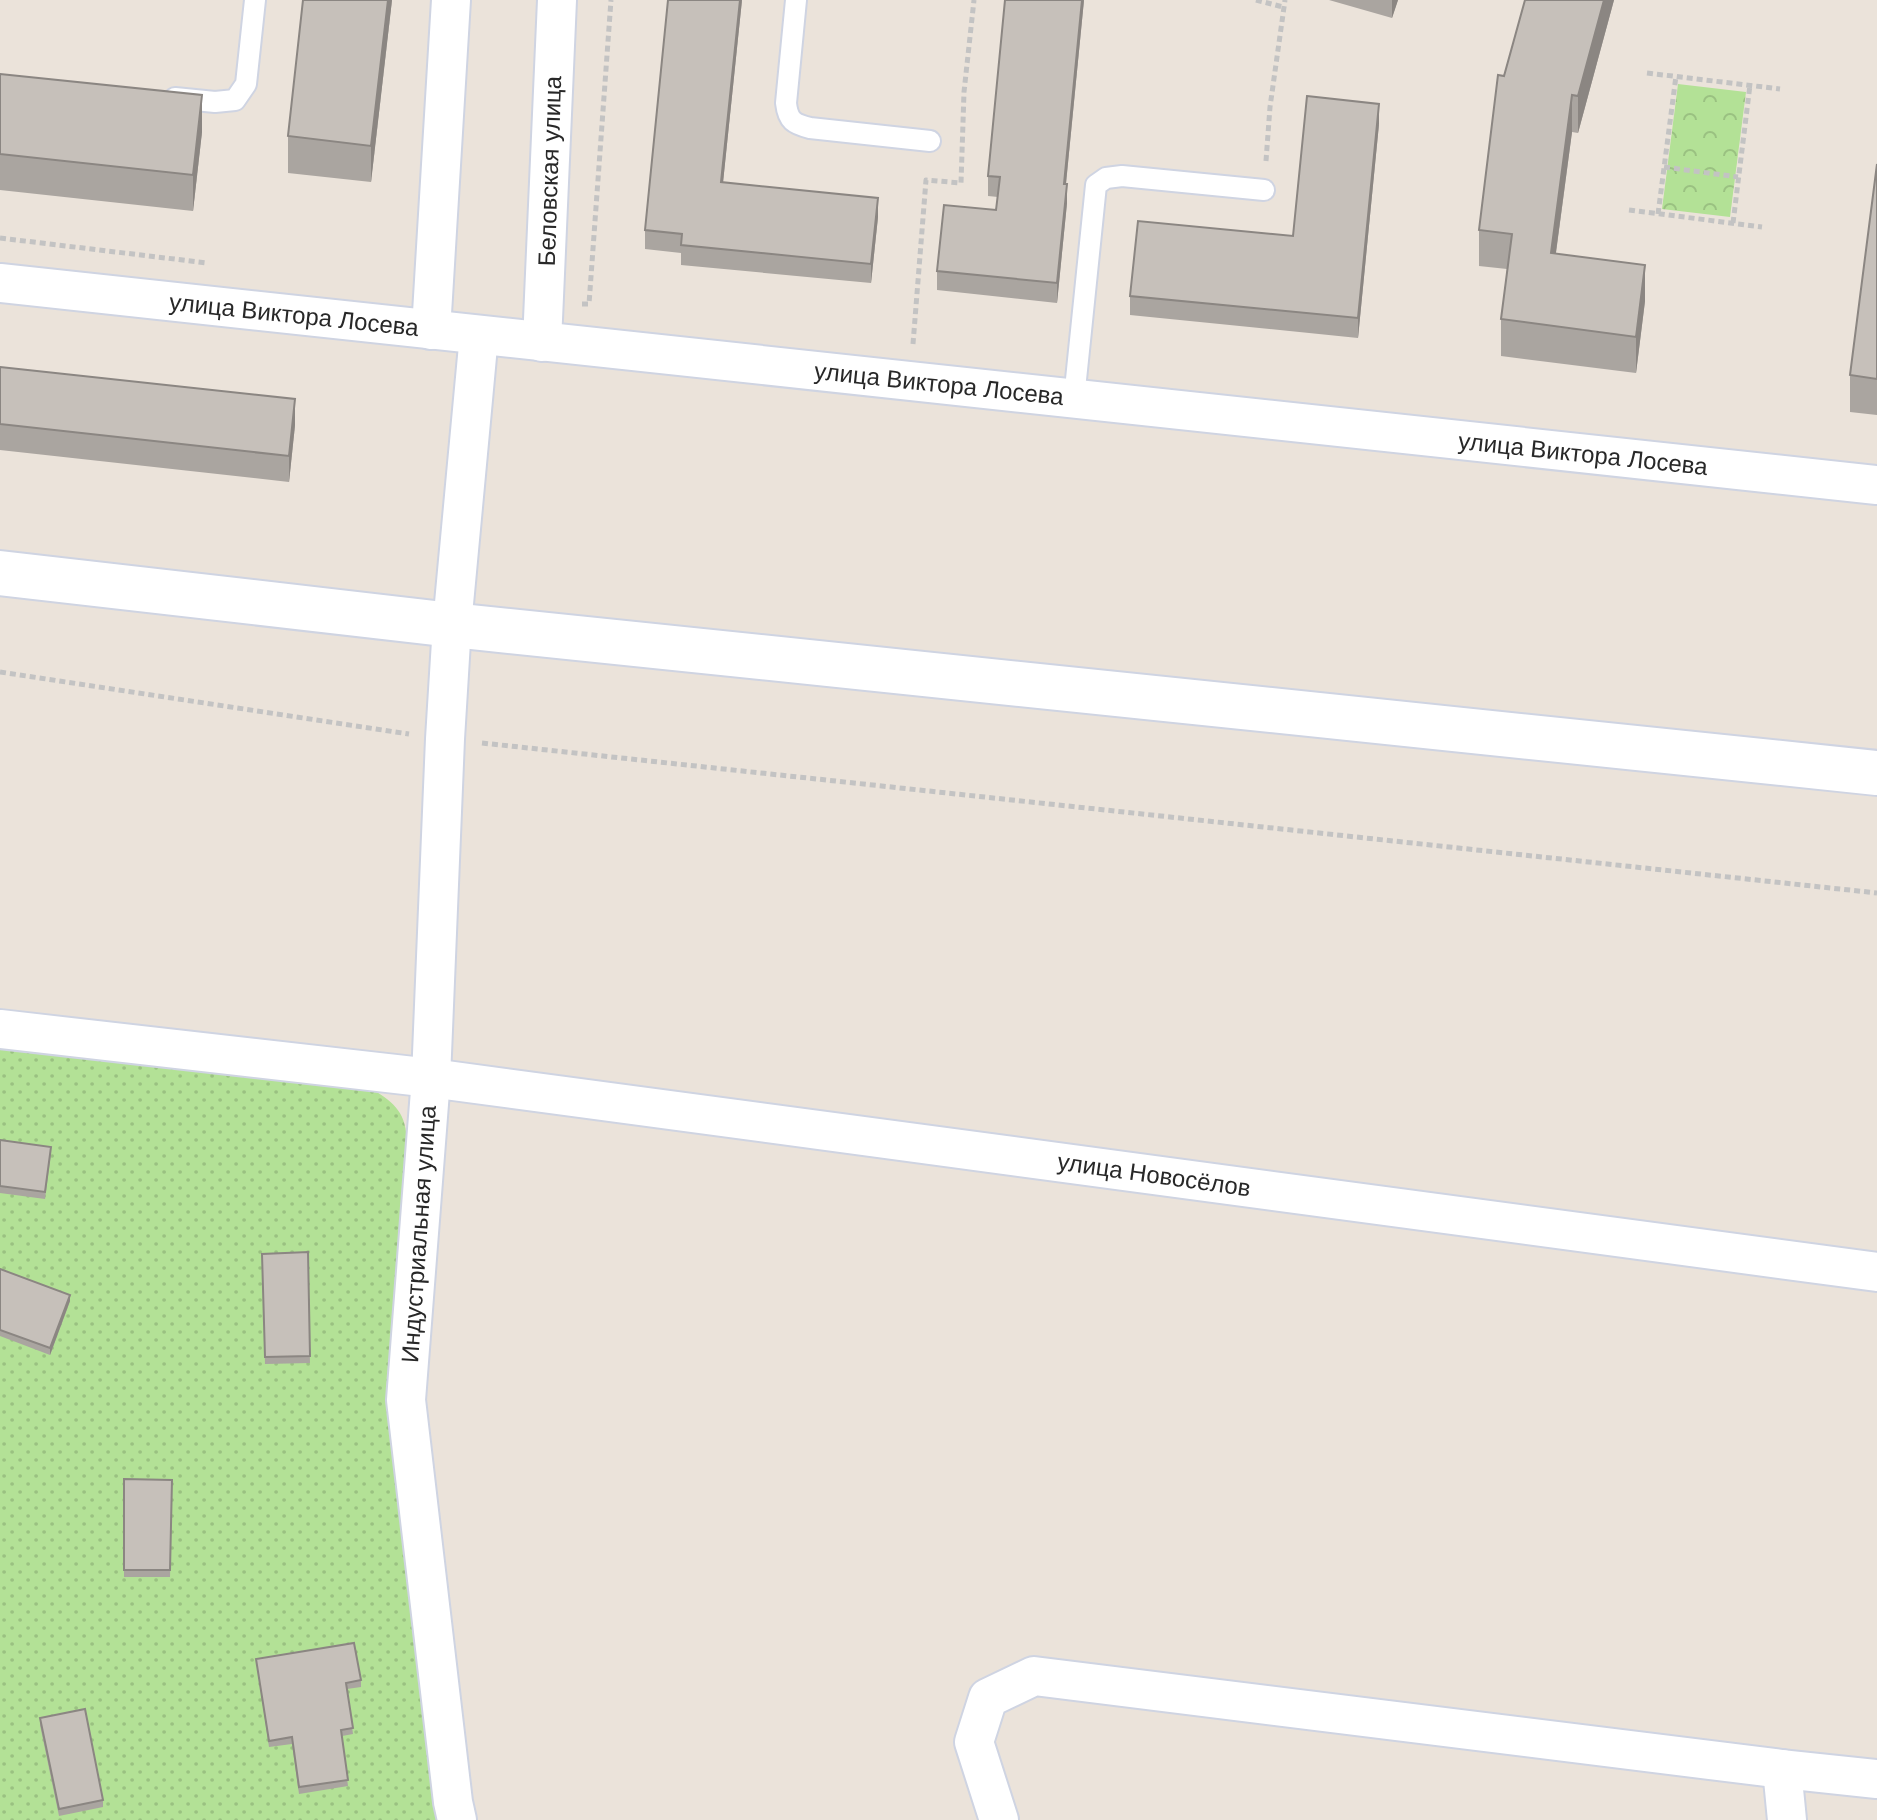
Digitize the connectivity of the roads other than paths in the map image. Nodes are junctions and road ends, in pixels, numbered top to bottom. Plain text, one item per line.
1 (255, 0) edge
2 (451, 0) edge
3 (557, 0) edge
4 (796, 0) edge
5 (153, 96) edge
6 (930, 141) dead end
7 (1264, 190) road end
8 (0, 283) edge
9 (431, 330) junction
10 (479, 335) junction
11 (542, 342) junction
12 (1074, 399) junction
13 (1877, 485) edge
14 (0, 573) edge
15 (452, 625) junction
16 (1877, 773) edge
17 (0, 1029) edge
18 (431, 1078) junction
19 (1877, 1272) edge
20 (1782, 1769) junction
21 (1877, 1779) edge
22 (457, 1820) edge
23 (999, 1820) edge
24 (1787, 1820) edge

1 - 5 lane
2 - 9 street
3 - 11 street, Беловская улица
4 - 6 lane
7 - 12 lane
8 - 9 street, улица Виктора Лосева
9 - 10 street, улица Виктора Лосева
10 - 11 street, улица Виктора Лосева
10 - 15 street
11 - 12 street, улица Виктора Лосева
12 - 13 street, улица Виктора Лосева
14 - 15 street
15 - 16 street
15 - 18 street
17 - 18 street, Индустриальная улица
18 - 19 street, улица Новосёлов
18 - 22 street, Индустриальная улица
20 - 21 street
20 - 23 street
20 - 24 street

